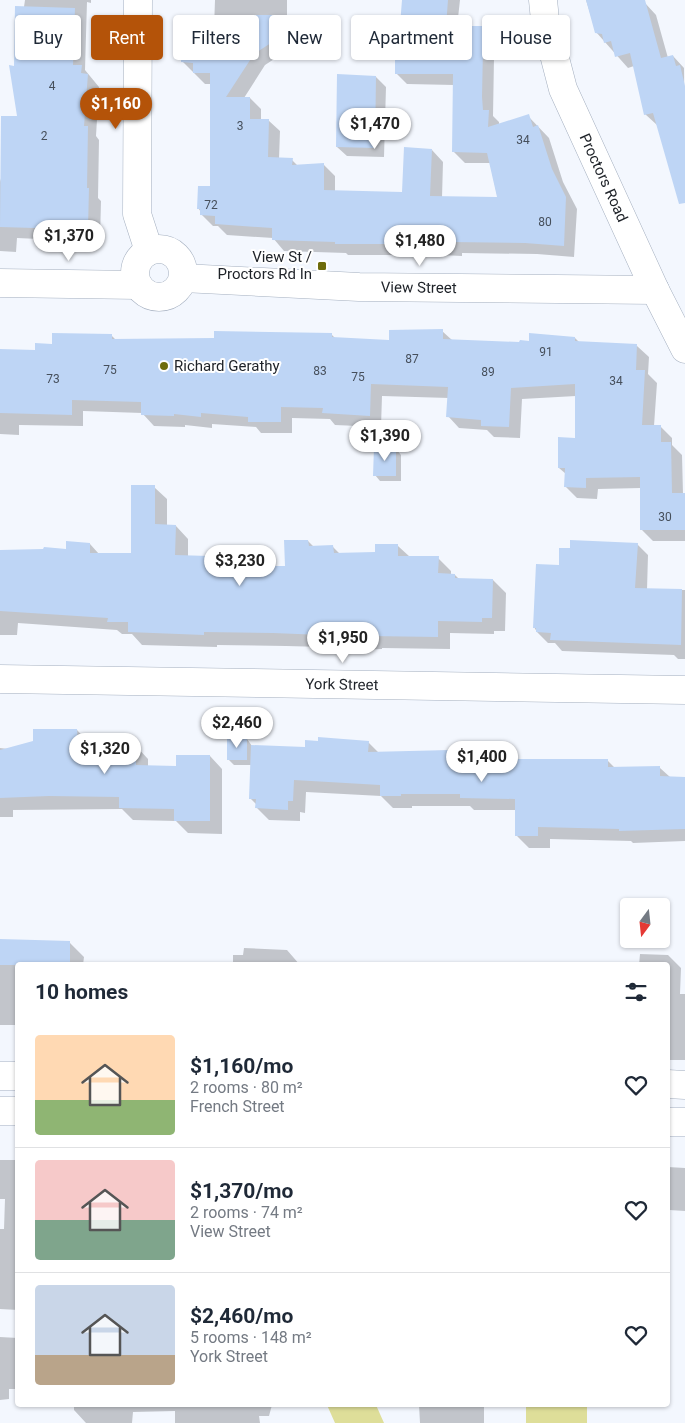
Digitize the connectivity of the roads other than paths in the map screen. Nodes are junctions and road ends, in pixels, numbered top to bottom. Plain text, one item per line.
1 (138, 0) edge
2 (544, 0) edge
3 (149, 251) junction
4 (183, 278) junction
5 (0, 283) edge
6 (138, 285) junction
7 (655, 290) junction
8 (685, 349) edge
9 (0, 679) edge
10 (685, 690) edge
11 (0, 1076) edge
12 (15, 1076) edge
13 (670, 1084) edge
14 (685, 1084) edge
15 (0, 1111) edge
16 (15, 1112) edge
17 (670, 1122) edge
18 (685, 1122) edge

1 - 3 street
2 - 7 street, Proctors Road
3 - 4 street
3 - 6 street
4 - 6 street
4 - 7 street, View Street
5 - 6 street
7 - 8 street, Proctors Road
9 - 10 street, York Street
11 - 12 street
13 - 14 street
15 - 16 street
17 - 18 street

